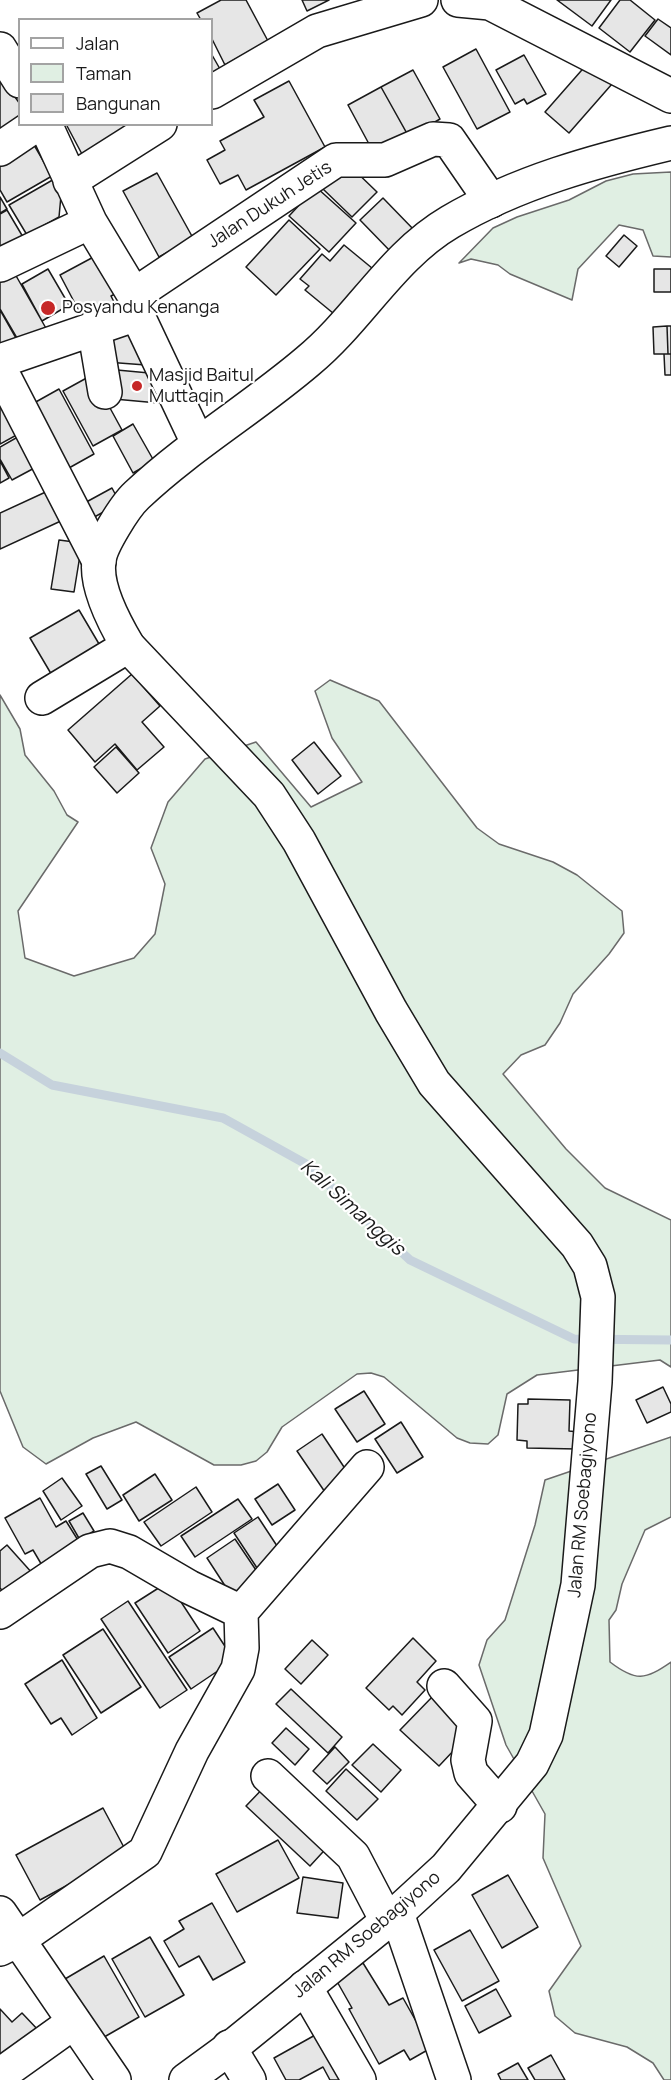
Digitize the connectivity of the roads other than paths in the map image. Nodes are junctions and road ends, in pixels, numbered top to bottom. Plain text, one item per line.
1 (421, 0) edge
2 (458, 0) edge
3 (0, 49) edge
4 (18, 78) edge
5 (213, 91) edge
6 (671, 96) edge
7 (34, 126) edge
8 (46, 126) edge
9 (157, 126) edge
10 (671, 143) edge
11 (0, 149) edge
12 (70, 181) junction
13 (491, 201) junction
14 (90, 222) junction
15 (0, 265) edge
16 (136, 304) junction
17 (94, 327) junction
18 (0, 361) edge
19 (0, 369) edge
20 (105, 392) dead end
21 (198, 443) junction
22 (99, 561) junction
23 (128, 646) junction
24 (42, 698) dead end
25 (368, 1467) dead end
26 (0, 1612) edge
27 (241, 1612) junction
28 (444, 1686) dead end
29 (268, 1776) dead end
30 (500, 1806) junction
31 (0, 1913) edge
32 (392, 1917) junction
33 (9, 1945) edge
34 (305, 1987) junction
35 (74, 2022) junction
36 (229, 2047) junction
37 (0, 2075) edge
38 (114, 2080) edge
39 (186, 2080) edge
40 (249, 2080) edge
41 (359, 2080) edge
42 (454, 2080) edge

1 - 5 street
2 - 6 street
3 - 4 street
7 - 11 street
8 - 12 street
9 - 12 street
10 - 13 street
12 - 14 street
13 - 16 street, Jalan Dukuh Jetis
13 - 21 street
14 - 15 street
14 - 16 street
16 - 17 street, Jalan Dukuh Jetis
16 - 21 street
17 - 18 street, Jalan Dukuh Jetis
17 - 20 street
19 - 22 street
21 - 22 street
22 - 23 street, Jalan RM Soebagiyono
23 - 24 street
23 - 30 street, Jalan RM Soebagiyono
25 - 27 street
26 - 27 street
27 - 33 street
28 - 30 street
29 - 32 street
30 - 32 street, Jalan RM Soebagiyono
31 - 33 street
32 - 34 street, Jalan RM Soebagiyono
32 - 42 street
33 - 35 street
34 - 36 street, Jalan RM Soebagiyono
34 - 41 street
35 - 37 street
35 - 38 street
36 - 39 street, Jalan RM Soebagiyono
36 - 40 street

